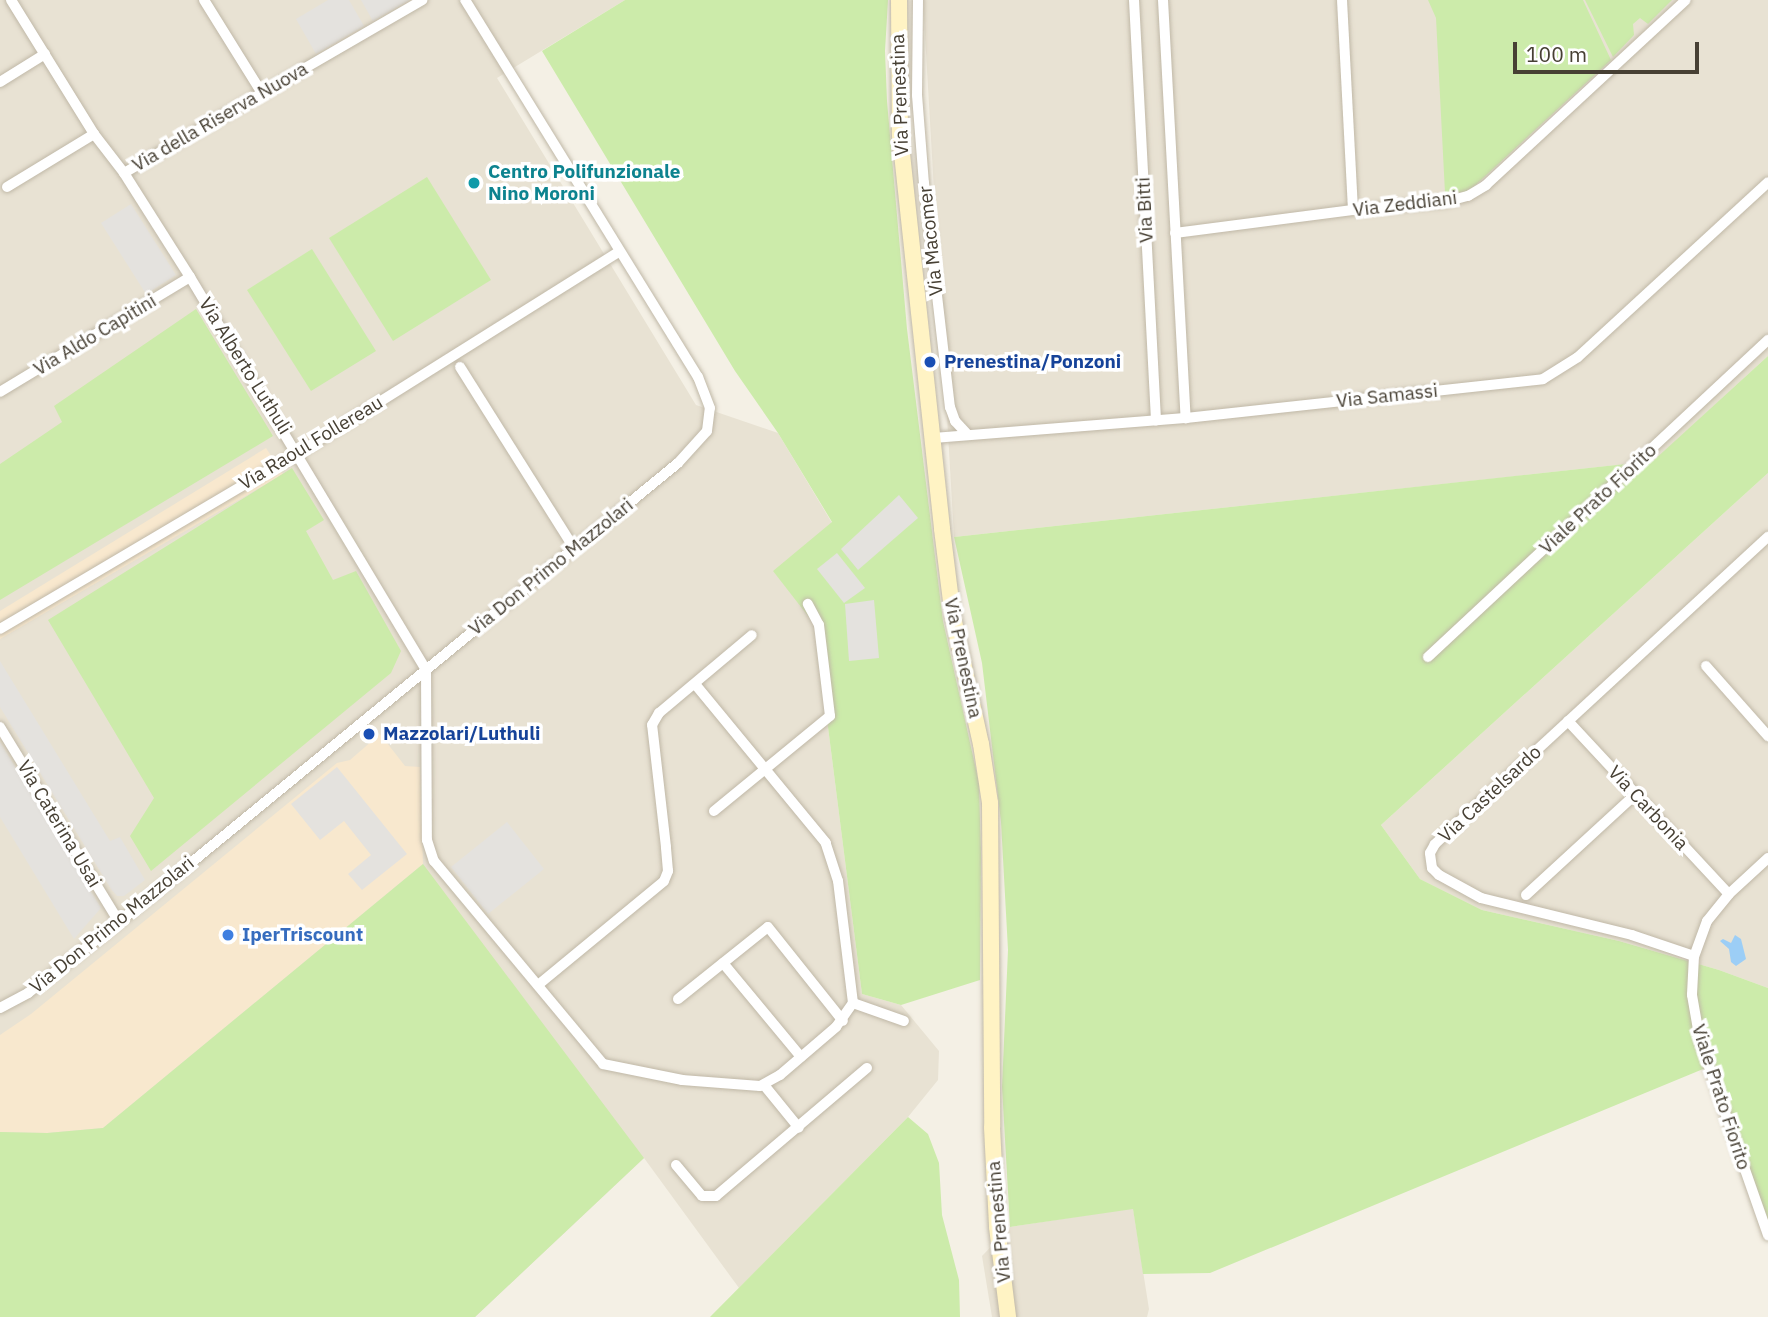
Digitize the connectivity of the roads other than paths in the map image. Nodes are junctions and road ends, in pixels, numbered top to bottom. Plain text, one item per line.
1 (11, 0) edge
2 (204, 0) edge
3 (423, 0) edge
4 (465, 0) edge
5 (899, 0) edge
6 (918, 0) edge
7 (1134, 0) edge
8 (1163, 0) edge
9 (1342, 0) edge
10 (1686, 0) edge
11 (45, 54) junction
12 (0, 82) edge
13 (262, 93) junction
14 (94, 134) junction
15 (124, 173) junction
16 (1768, 182) edge
17 (7, 187) dead end
18 (1353, 210) junction
19 (1175, 233) junction
20 (619, 252) junction
21 (190, 277) junction
22 (1768, 340) edge
23 (460, 367) dead end
24 (0, 392) edge
25 (1186, 418) junction
26 (1156, 420) junction
27 (967, 434) junction
28 (932, 438) junction
29 (298, 453) junction
30 (1768, 537) edge
31 (574, 548) junction
32 (808, 604) dead end
33 (0, 629) edge
34 (752, 635) dead end
35 (1428, 657) dead end
36 (1706, 666) dead end
37 (426, 669) junction
38 (695, 684) junction
39 (1568, 721) junction
40 (0, 727) edge
41 (1768, 736) edge
42 (767, 769) junction
43 (1636, 794) junction
44 (714, 811) dead end
45 (1768, 858) edge
46 (1729, 894) junction
47 (1526, 895) dead end
48 (119, 922) junction
49 (1694, 956) junction
50 (723, 962) junction
51 (538, 985) junction
52 (678, 999) dead end
53 (853, 1003) junction
54 (0, 1009) edge
55 (843, 1021) junction
56 (904, 1021) dead end
57 (801, 1057) junction
58 (867, 1068) dead end
59 (764, 1085) junction
60 (799, 1128) junction
61 (676, 1165) dead end
62 (1768, 1235) edge
63 (1008, 1317) edge

1 - 11 street, Via della Riserva Nuova
2 - 13 street
3 - 13 street, Via della Riserva Nuova
4 - 20 street, Via Don Primo Mazzolari
5 - 28 main road, Via Prenestina
6 - 27 street, Via Macomer
7 - 26 street, Via Bitti
8 - 19 street, Via Bitti
9 - 18 street
10 - 18 street, Via Zeddiani
11 - 12 street
11 - 14 street, Via della Riserva Nuova
13 - 15 street, Via della Riserva Nuova
14 - 15 street, Via della Riserva Nuova
14 - 17 street
15 - 21 street, Via Alberto Luthuli
16 - 25 street, Via Samassi
18 - 19 street, Via Zeddiani
19 - 25 street, Via Bitti
20 - 29 street, Via Raoul Follereau
20 - 31 street, Via Don Primo Mazzolari
21 - 24 street, Via Aldo Capitini
21 - 29 street, Via Alberto Luthuli
22 - 35 street, Viale Prato Fiorito
23 - 31 street
25 - 26 street, Via Samassi
26 - 27 street, Via Samassi
27 - 28 street, Via Samassi
28 - 63 main road, Via Prenestina
29 - 33 street, Via Raoul Follereau
29 - 37 street, Via Alberto Luthuli
30 - 39 street, Via Castelsardo
31 - 37 street, Via Don Primo Mazzolari
32 - 42 street
34 - 38 street
36 - 41 street
37 - 48 street, Via Don Primo Mazzolari
37 - 51 street
38 - 42 street
38 - 51 street
39 - 43 street, Via Carbonia
39 - 49 street, Via Castelsardo
40 - 48 street, Via Caterina Usai
42 - 44 street
42 - 53 street
43 - 46 street, Via Carbonia
43 - 47 street
45 - 46 street, Viale Prato Fiorito
46 - 49 street, Viale Prato Fiorito
48 - 54 street, Via Don Primo Mazzolari
49 - 62 street, Viale Prato Fiorito
50 - 52 street
50 - 55 street
50 - 57 street
51 - 59 street
53 - 55 street
53 - 56 street
55 - 57 street
57 - 59 street
58 - 60 street
59 - 60 street
60 - 61 street

